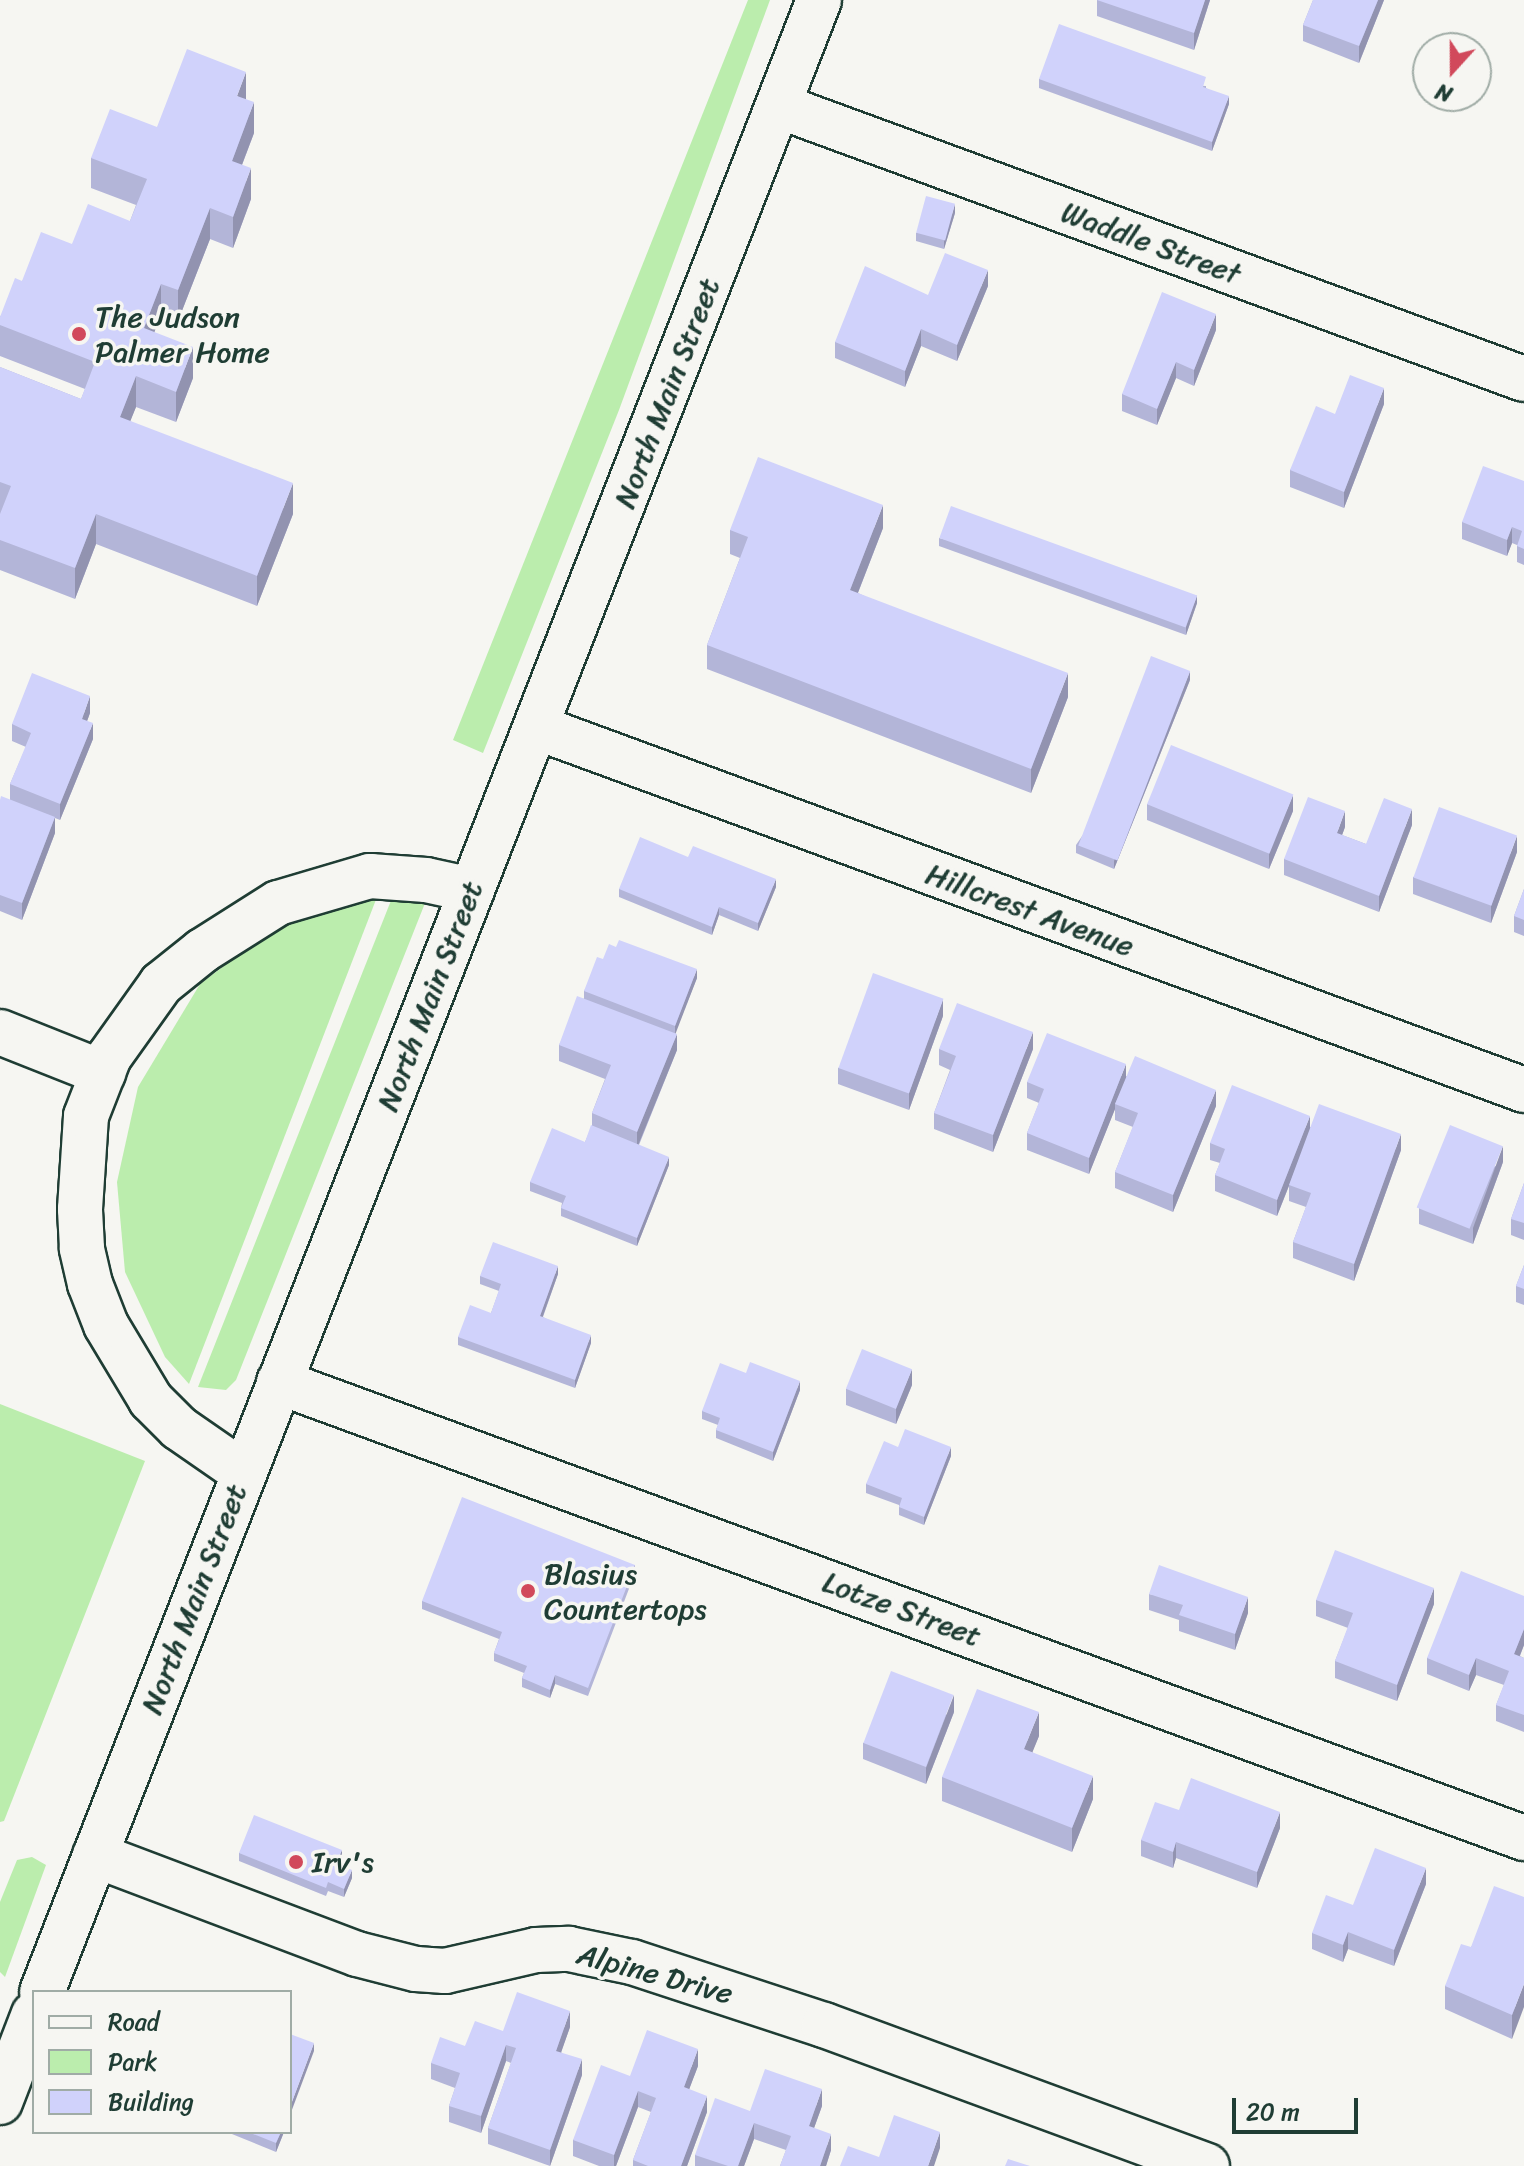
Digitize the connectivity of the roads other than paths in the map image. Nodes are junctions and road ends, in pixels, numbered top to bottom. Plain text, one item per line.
1 (819, 0) edge
2 (779, 106) junction
3 (1524, 379) edge
4 (536, 727) junction
5 (472, 890) junction
6 (0, 1032) edge
7 (103, 1073) junction
8 (1524, 1090) edge
9 (279, 1382) junction
10 (244, 1473) junction
11 (1524, 1838) edge
12 (95, 1855) junction
13 (43, 1990) edge
14 (32, 2019) edge
15 (0, 2102) edge
16 (1207, 2166) edge

1 - 2 street, North Main Street
2 - 3 street, Waddle Street
2 - 4 street, North Main Street
4 - 5 street, North Main Street
4 - 8 street, Hillcrest Avenue
5 - 7 street
5 - 9 street, North Main Street
6 - 7 street
7 - 10 street
9 - 10 street, North Main Street
9 - 11 street, Lotze Street
10 - 12 street, North Main Street
12 - 13 street, North Main Street
12 - 16 street, Alpine Drive
14 - 15 street

